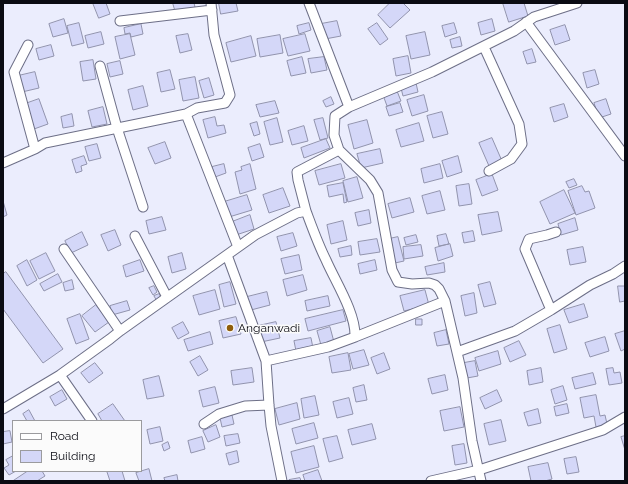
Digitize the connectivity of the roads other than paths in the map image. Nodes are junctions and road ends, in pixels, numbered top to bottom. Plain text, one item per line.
1 (309, 3) edge
2 (577, 3) edge
3 (212, 6) edge
4 (120, 21) dead end
5 (526, 22) junction
6 (28, 45) dead end
7 (484, 46) junction
8 (100, 66) dead end
9 (349, 107) junction
10 (186, 114) junction
11 (117, 128) junction
12 (35, 149) junction
13 (340, 150) junction
14 (625, 156) edge
15 (3, 163) edge
16 (489, 171) dead end
17 (142, 207) dead end
18 (306, 211) junction
19 (556, 232) dead end
20 (135, 236) dead end
21 (238, 247) junction
22 (64, 249) dead end
23 (227, 255) junction
24 (625, 266) edge
25 (167, 297) junction
26 (445, 301) junction
27 (552, 310) junction
28 (120, 331) junction
29 (355, 337) junction
30 (457, 352) junction
31 (266, 361) junction
32 (60, 375) junction
33 (269, 405) junction
34 (3, 409) edge
35 (625, 417) edge
36 (91, 420) edge
37 (204, 424) dead end
38 (479, 470) junction
39 (282, 481) edge
40 (431, 481) edge
41 (481, 481) edge

1 - 9 street
2 - 5 street
3 - 4 street
3 - 10 street
5 - 7 street
5 - 14 street
6 - 12 street
7 - 9 street
7 - 16 street
8 - 11 street
9 - 13 street
10 - 11 street
10 - 21 street
11 - 12 street
11 - 17 street
12 - 15 street
13 - 18 street
13 - 26 street
18 - 21 street
18 - 29 street
19 - 27 street
20 - 25 street
21 - 23 street
22 - 28 street
23 - 25 street
23 - 31 street
24 - 27 street
25 - 28 street
26 - 29 street
26 - 30 street
27 - 30 street
28 - 32 street
29 - 31 street
30 - 38 street
31 - 33 street
32 - 34 street
32 - 36 street
33 - 37 street
33 - 39 street
35 - 38 street
38 - 40 street
38 - 41 street

